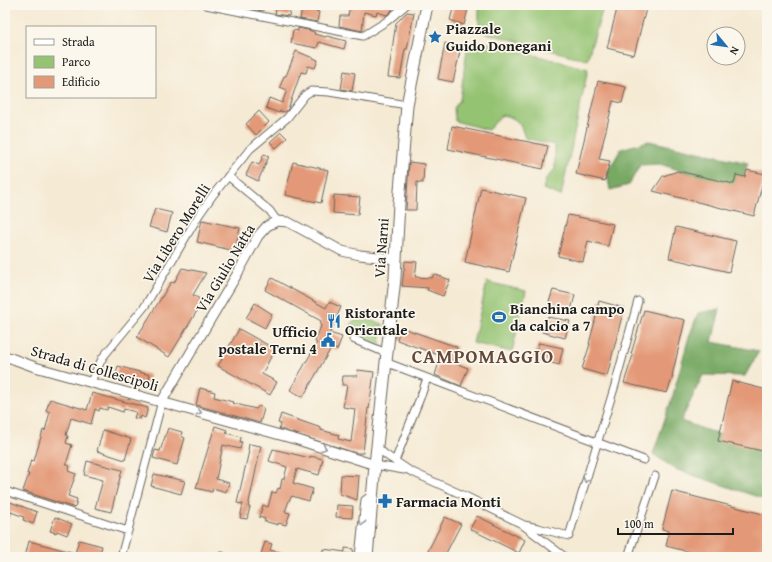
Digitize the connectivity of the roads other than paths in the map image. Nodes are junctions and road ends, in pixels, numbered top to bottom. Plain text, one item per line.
1 (206, 5) edge
2 (406, 5) edge
3 (427, 5) edge
4 (407, 105) junction
5 (228, 176) junction
6 (277, 221) junction
7 (396, 259) junction
8 (638, 300) dead end
9 (353, 339) dead end
10 (5, 356) edge
11 (386, 357) junction
12 (426, 378) junction
13 (91, 381) junction
14 (162, 401) junction
15 (597, 442) junction
16 (377, 447) junction
17 (644, 460) dead end
18 (395, 461) junction
19 (375, 465) junction
20 (410, 471) junction
21 (655, 476) dead end
22 (5, 491) edge
23 (524, 525) junction
24 (128, 531) junction
25 (121, 557) edge
26 (365, 557) edge
27 (565, 557) edge
28 (628, 557) edge

1 - 2 street
3 - 4 main road, Via Narni
4 - 5 street, Via Libero Morelli
4 - 7 main road, Via Narni
5 - 6 street
5 - 13 street, Via Libero Morelli
6 - 7 street, Via Giulio Natta
6 - 14 street, Via Giulio Natta
7 - 11 main road, Via Narni
8 - 15 street
9 - 11 street
10 - 13 street, Strada di Collescipoli
11 - 12 street
11 - 16 main road, Via Narni
12 - 15 street
12 - 18 street
13 - 14 street, Strada di Collescipoli
14 -> 19 street
14 - 24 street, Strada di Collescipoli
15 - 17 street
15 -> 23 street
16 - 18 street
16 - 19 main road, Via Narni
18 - 20 street
19 - 20 street
19 - 26 main road, Via Narni
20 - 23 street
21 - 28 street
22 - 24 street
23 - 27 street
24 - 25 street, Strada di Collescipoli

